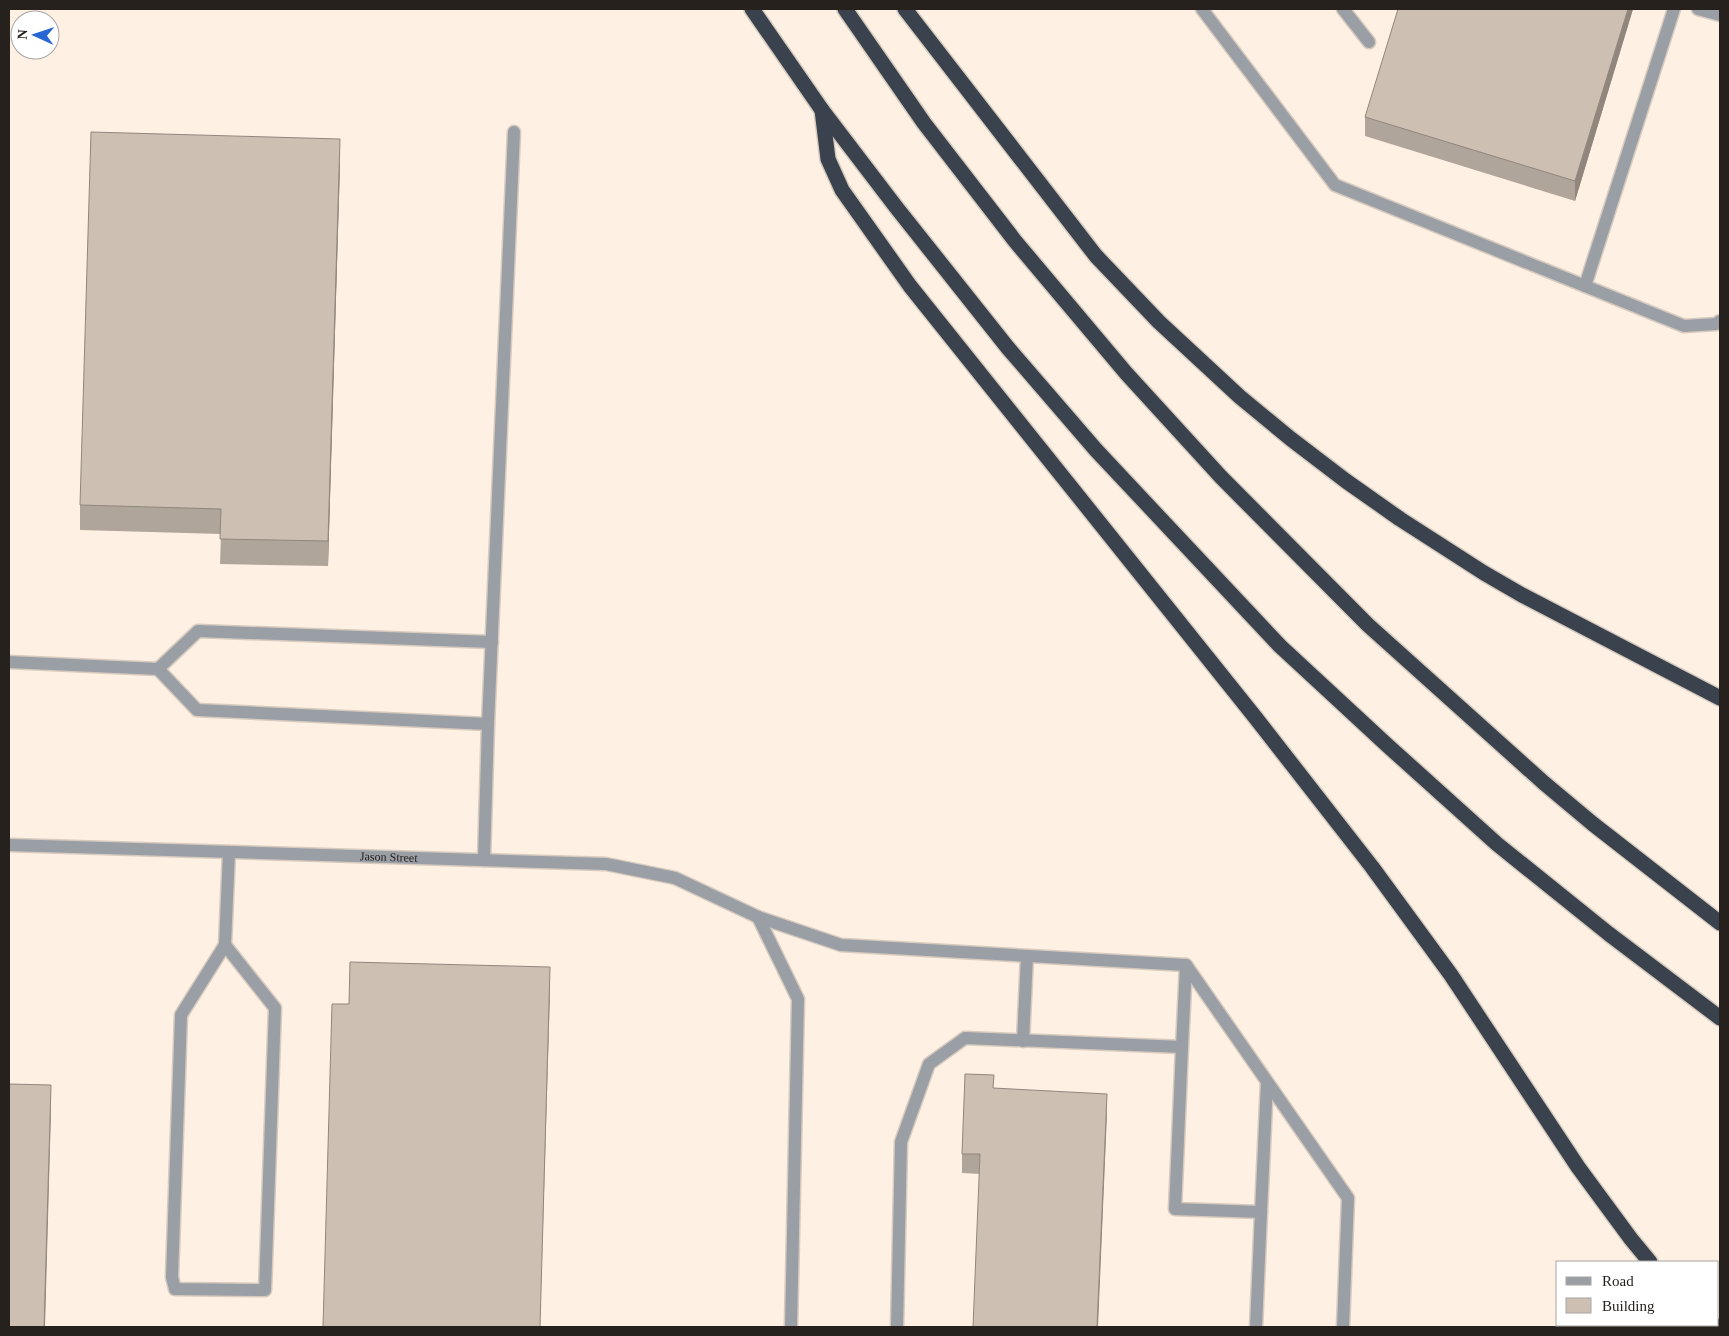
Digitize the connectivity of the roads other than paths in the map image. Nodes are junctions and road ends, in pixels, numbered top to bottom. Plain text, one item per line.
1 (752, 9) edge
2 (845, 9) edge
3 (905, 9) edge
4 (1202, 9) edge
5 (1343, 9) edge
6 (1674, 9) edge
7 (1698, 9) edge
8 (1720, 15) edge
9 (1369, 42) dead end
10 (822, 110) junction
11 (514, 132) dead end
12 (1585, 286) junction
13 (1720, 321) edge
14 (492, 642) junction
15 (9, 662) edge
16 (158, 669) junction
17 (1720, 698) edge
18 (488, 724) junction
19 (9, 845) edge
20 (229, 852) junction
21 (484, 860) junction
22 (758, 917) junction
23 (1720, 923) edge
24 (225, 945) junction
25 (1027, 956) junction
26 (1186, 966) junction
27 (1720, 1018) edge
28 (1023, 1040) junction
29 (1182, 1047) junction
30 (1266, 1082) junction
31 (1261, 1212) junction
32 (1649, 1261) edge
33 (791, 1327) edge
34 (897, 1327) edge
35 (1256, 1327) edge
36 (1342, 1327) edge

1 - 10 highway
2 - 23 highway
3 - 17 highway
4 - 12 street
5 - 9 street
6 - 12 street
7 - 8 street
10 - 27 highway
10 - 32 highway
11 - 14 street
12 - 13 street
14 - 16 street
14 - 18 street
15 - 16 street
16 - 18 street
18 - 21 street
19 - 20 street, Jason Street
20 - 21 street, Jason Street
20 - 24 street
21 - 22 street, Jason Street
22 - 25 street, Jason Street
22 - 33 street
24 - 24 street
25 - 26 street, Jason Street
25 - 28 street
26 - 29 street
26 - 30 street
28 - 29 street
28 - 34 street
29 - 31 street
30 - 31 street
30 - 36 street
31 - 35 street

